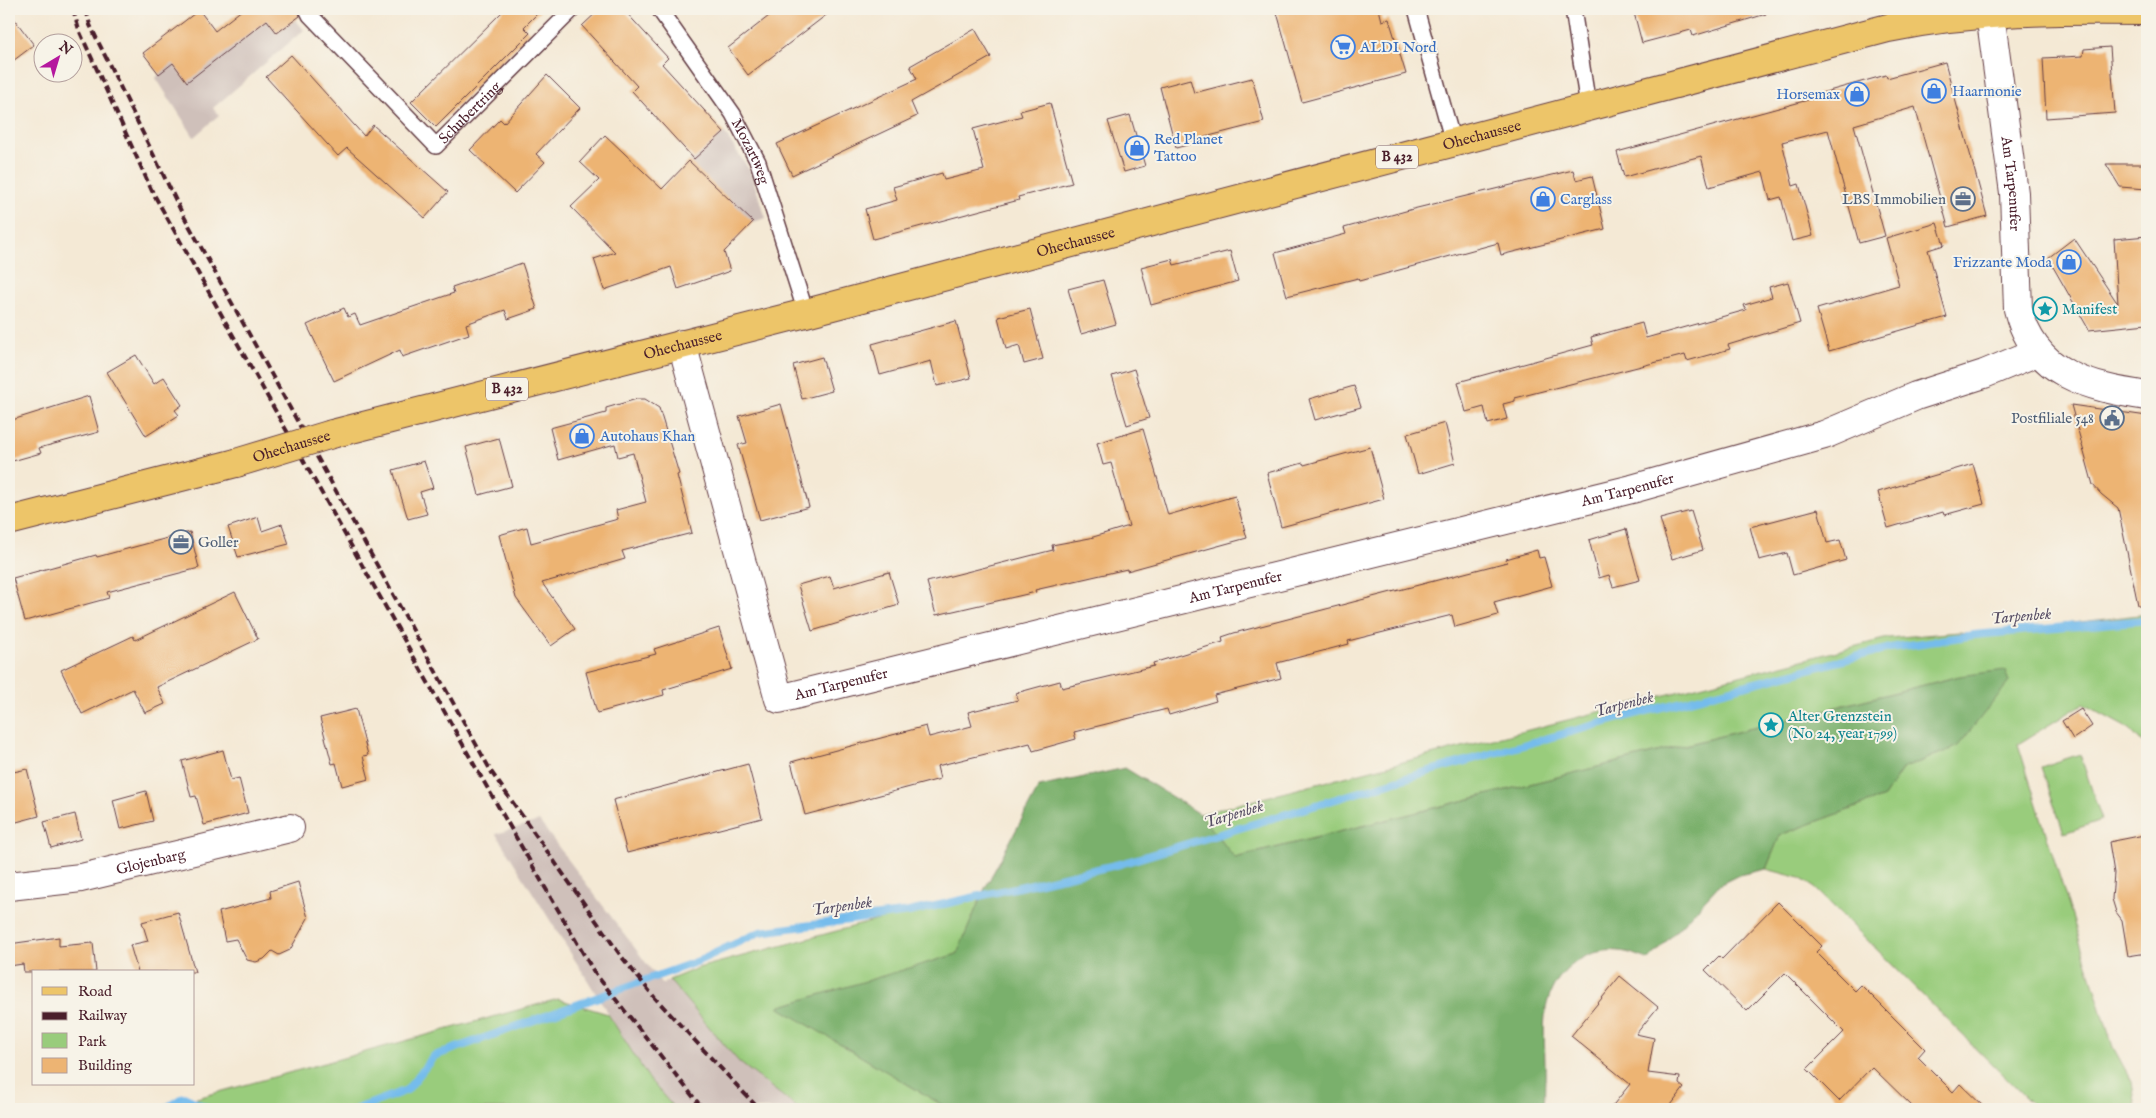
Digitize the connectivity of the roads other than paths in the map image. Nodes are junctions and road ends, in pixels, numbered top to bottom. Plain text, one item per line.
1 (307, 9) edge
2 (573, 9) edge
3 (659, 9) edge
4 (1416, 9) edge
5 (1573, 9) edge
6 (2147, 11) edge
7 (1990, 13) junction
8 (1588, 106) junction
9 (1453, 142) junction
10 (806, 313) junction
11 (682, 344) junction
12 (2037, 352) junction
13 (2147, 396) edge
14 (9, 521) edge
15 (290, 828) dead end
16 (9, 886) edge

1 - 2 lane, Schubertring
3 - 10 lane, Mozartweg
4 - 9 lane
5 - 8 lane
6 - 7 main road, Ohechaussee / B 432
7 - 8 main road, Ohechaussee / B 432
7 - 12 street, Am Tarpenufer
8 - 9 main road, Ohechaussee / B 432
9 - 10 main road, Ohechaussee / B 432
10 - 11 main road, Ohechaussee / B 432
11 - 12 street, Am Tarpenufer
11 - 14 main road, Ohechaussee / B 432, bridge
12 - 13 street, Am Tarpenufer
15 - 16 street, Glojenbarg

